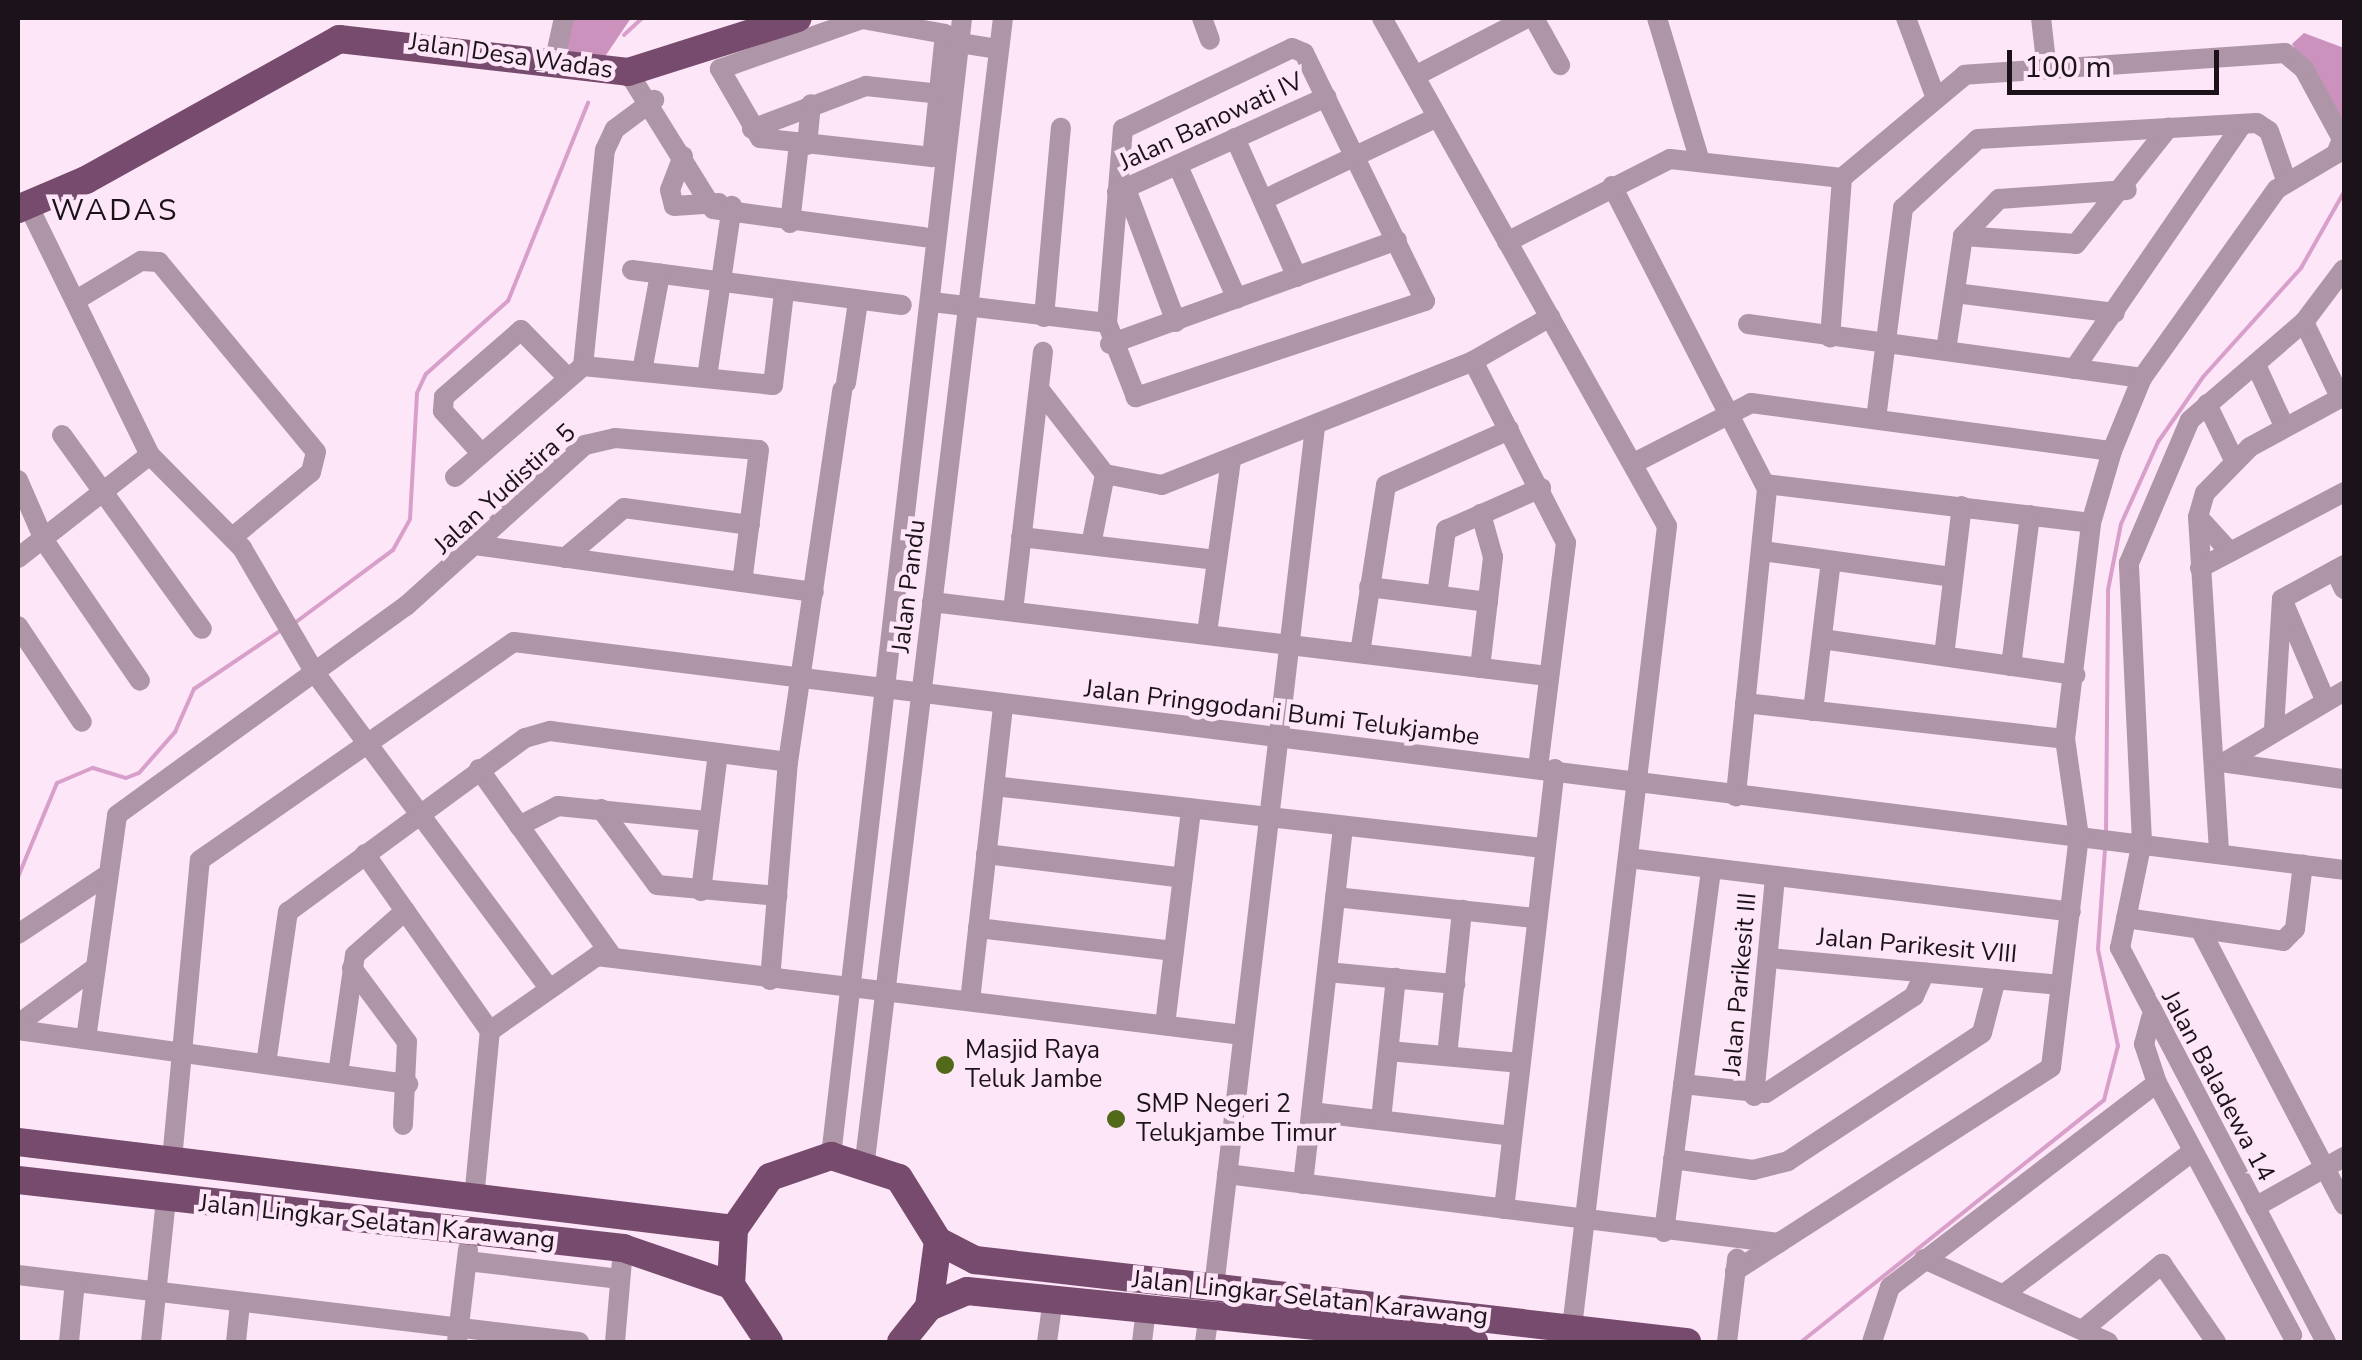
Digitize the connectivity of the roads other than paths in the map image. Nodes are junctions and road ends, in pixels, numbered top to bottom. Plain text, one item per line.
1 (564, 18) edge
2 (798, 18) edge
3 (962, 18) edge
4 (1003, 18) edge
5 (1202, 18) edge
6 (1382, 18) edge
7 (1531, 18) edge
8 (1657, 18) edge
9 (1906, 18) edge
10 (2040, 18) edge
11 (1210, 40) dead end
12 (960, 43) junction
13 (1000, 50) junction
14 (554, 62) junction
15 (1560, 65) dead end
16 (2047, 70) junction
17 (634, 71) junction
18 (1414, 76) junction
19 (1934, 93) junction
20 (941, 94) junction
21 (1326, 96) junction
22 (650, 102) junction
23 (811, 104) junction
24 (1436, 118) junction
25 (2242, 125) junction
26 (2170, 126) junction
27 (1061, 128) dead end
28 (752, 129) junction
29 (1235, 138) junction
30 (806, 145) junction
31 (684, 156) junction
32 (1357, 156) junction
33 (1699, 158) junction
34 (1178, 166) junction
35 (1842, 178) junction
36 (2286, 180) junction
37 (1612, 186) junction
38 (1121, 190) junction
39 (2128, 190) junction
40 (1263, 200) junction
41 (23, 207) edge
42 (724, 208) junction
43 (796, 219) junction
44 (908, 232) dead end
45 (1963, 236) junction
46 (1397, 240) junction
47 (1507, 242) junction
48 (2344, 268) edge
49 (632, 270) dead end
50 (660, 274) junction
51 (1297, 277) junction
52 (720, 283) junction
53 (784, 292) junction
54 (1954, 293) junction
55 (1237, 298) junction
56 (78, 299) junction
57 (858, 302) junction
58 (932, 302) junction
59 (902, 305) dead end
60 (968, 307) junction
61 (2116, 312) junction
62 (1044, 317) junction
63 (1550, 317) junction
64 (1176, 322) junction
65 (2304, 322) junction
66 (1748, 324) dead end
67 (1109, 334) junction
68 (1830, 338) junction
69 (1889, 346) junction
70 (1946, 350) junction
71 (1043, 352) dead end
72 (1473, 361) junction
73 (2256, 365) junction
74 (643, 366) junction
75 (574, 370) junction
76 (2074, 370) junction
77 (708, 377) junction
78 (2142, 378) junction
79 (1040, 389) junction
80 (2342, 398) edge
81 (2207, 404) junction
82 (1726, 411) junction
83 (1876, 419) junction
84 (2284, 426) junction
85 (1314, 427) junction
86 (1509, 430) junction
87 (62, 435) dead end
88 (2112, 452) junction
89 (481, 453) junction
90 (150, 456) junction
91 (1230, 460) junction
92 (2234, 460) junction
93 (1634, 464) junction
94 (1105, 474) junction
95 (455, 477) dead end
96 (18, 480) edge
97 (1764, 484) junction
98 (1541, 488) junction
99 (2344, 492) edge
100 (101, 501) junction
101 (1962, 506) junction
102 (1481, 514) junction
103 (2030, 515) junction
104 (2198, 517) junction
105 (2091, 522) junction
106 (750, 525) junction
107 (234, 536) junction
108 (1020, 537) junction
109 (44, 542) junction
110 (475, 546) junction
111 (1091, 546) junction
112 (1762, 551) junction
113 (2230, 552) junction
114 (18, 558) edge
115 (565, 558) junction
116 (1217, 560) junction
117 (1831, 561) junction
118 (2200, 568) junction
119 (2342, 574) edge
120 (1953, 577) junction
121 (742, 582) junction
122 (1369, 587) junction
123 (814, 592) junction
124 (1436, 595) junction
125 (2282, 599) junction
126 (932, 602) junction
127 (1488, 602) junction
128 (1013, 611) junction
129 (18, 626) edge
130 (202, 629) dead end
131 (1207, 633) junction
132 (1822, 639) junction
133 (1287, 642) junction
134 (1360, 652) junction
135 (1944, 656) junction
136 (2011, 666) junction
137 (1480, 668) junction
138 (315, 672) junction
139 (2074, 675) junction
140 (800, 676) junction
141 (1548, 676) junction
142 (140, 681) dead end
143 (882, 686) junction
144 (922, 693) junction
145 (2335, 696) edge
146 (1745, 703) junction
147 (1003, 706) junction
148 (1813, 711) junction
149 (82, 722) dead end
150 (2274, 729) junction
151 (1276, 737) junction
152 (366, 738) junction
153 (2065, 739) junction
154 (718, 754) junction
155 (788, 762) junction
156 (2220, 762) junction
157 (479, 768) junction
158 (1546, 768) junction
159 (2340, 775) edge
160 (1637, 779) junction
161 (994, 786) junction
162 (1736, 796) junction
163 (601, 809) junction
164 (1191, 809) junction
165 (421, 811) junction
166 (1267, 817) junction
167 (710, 821) junction
168 (519, 826) junction
169 (1343, 826) junction
170 (2096, 839) junction
171 (2142, 842) junction
172 (1543, 848) junction
173 (2219, 850) junction
174 (365, 854) junction
175 (986, 854) junction
176 (1628, 858) junction
177 (2303, 864) junction
178 (1712, 870) junction
179 (2344, 870) edge
180 (104, 878) junction
181 (1183, 878) junction
182 (1775, 878) junction
183 (702, 891) junction
184 (777, 896) junction
185 (1335, 897) junction
186 (405, 910) junction
187 (1462, 910) junction
188 (2071, 912) junction
189 (1536, 918) junction
190 (2126, 918) junction
191 (978, 928) junction
192 (2201, 931) junction
193 (18, 934) edge
194 (1174, 951) junction
195 (611, 955) junction
196 (1768, 958) junction
197 (352, 968) junction
198 (92, 970) junction
199 (1327, 972) junction
200 (1925, 972) junction
201 (1396, 978) junction
202 (1996, 978) junction
203 (770, 980) junction
204 (1455, 984) junction
205 (2061, 984) junction
206 (548, 986) junction
207 (846, 986) junction
208 (887, 990) junction
209 (970, 1001) junction
210 (2151, 1018) junction
211 (1165, 1026) junction
212 (18, 1027) edge
213 (490, 1032) junction
214 (1242, 1035) junction
215 (86, 1039) junction
216 (1388, 1051) junction
217 (181, 1052) junction
218 (1447, 1056) junction
219 (1520, 1063) junction
220 (266, 1064) junction
221 (338, 1074) junction
222 (2158, 1082) junction
223 (408, 1084) junction
224 (1683, 1084) junction
225 (1754, 1096) junction
226 (1311, 1112) junction
227 (1381, 1120) junction
228 (403, 1125) dead end
229 (1512, 1136) junction
230 (25, 1142) edge
231 (2192, 1152) junction
232 (830, 1156) junction
233 (2344, 1157) edge
234 (1674, 1159) junction
235 (172, 1160) junction
236 (865, 1160) junction
237 (2324, 1168) junction
238 (1227, 1174) junction
239 (24, 1181) edge
240 (1303, 1184) junction
241 (474, 1198) junction
242 (166, 1200) junction
243 (2344, 1205) edge
244 (2255, 1207) junction
245 (1504, 1209) junction
246 (1585, 1219) junction
247 (734, 1229) junction
248 (469, 1231) junction
249 (1664, 1232) junction
250 (938, 1241) junction
251 (1739, 1242) junction
252 (1779, 1243) junction
253 (623, 1248) junction
254 (1924, 1259) junction
255 (467, 1261) junction
256 (1735, 1271) junction
257 (18, 1275) edge
258 (620, 1280) junction
259 (75, 1282) junction
260 (732, 1285) junction
261 (2008, 1291) junction
262 (156, 1292) junction
263 (1053, 1300) junction
264 (1212, 1300) junction
265 (240, 1304) junction
266 (929, 1307) junction
267 (1146, 1308) junction
268 (2314, 1322) junction
269 (2086, 1327) junction
270 (1572, 1328) junction
271 (382, 1332) edge
272 (457, 1337) edge
273 (2284, 1339) edge
274 (70, 1342) edge
275 (151, 1342) edge
276 (236, 1342) edge
277 (580, 1342) edge
278 (614, 1342) edge
279 (769, 1342) edge
280 (901, 1342) edge
281 (1048, 1342) edge
282 (1142, 1342) edge
283 (1205, 1342) edge
284 (1474, 1342) edge
285 (1686, 1342) edge
286 (1727, 1342) edge
287 (1872, 1342) edge
288 (2108, 1342) edge
289 (2216, 1342) edge
290 (2326, 1342) edge

1 - 14 street
2 - 17 main road, Jalan Desa Wadas
3 - 12 street, Jalan Pandu
4 - 13 street, Jalan Pandu
5 - 11 street
6 - 18 street
7 - 15 street
7 - 18 street
8 - 33 street
9 - 19 street
10 - 16 street
12 - 13 street
12 - 58 street, Jalan Pandu
13 - 60 street, Jalan Pandu
14 - 17 main road, Jalan Desa Wadas
14 - 41 main road, Jalan Desa Wadas
16 - 19 street
16 - 36 street
17 - 22 street
18 - 24 street
19 - 35 street
20 - 23 street
20 - 28 street
20 - 30 street
21 - 29 street, Jalan Banowati IV
21 - 32 street
21 - 38 street
22 - 31 street
22 - 75 street
23 - 28 street
23 - 30 street
24 - 32 street
24 - 47 street
25 - 26 street
25 - 36 street
25 - 61 street
26 - 39 street
26 - 69 street
27 - 62 street
28 - 30 street
29 - 34 street, Jalan Banowati IV
29 - 40 street
30 - 43 street
31 - 42 street
31 - 42 street
32 - 40 street
32 - 46 street
33 - 35 street
33 - 37 street
34 - 38 street, Jalan Banowati IV
34 - 55 street
35 - 68 street
36 - 78 street
37 - 47 street
37 - 82 street
38 - 64 street
38 - 67 street
39 - 45 street
39 - 45 street
40 - 51 street
41 - 56 street
42 - 43 street
42 - 52 street
43 - 44 street
45 - 54 street
46 - 51 street
46 - 67 street
47 - 63 street
48 - 65 street, Jalan Baladewa 14
49 - 50 street
50 - 52 street
50 - 74 street
51 - 55 street
52 - 53 street
52 - 77 street
53 - 57 street
53 - 77 street
54 - 61 street
54 - 70 street
55 - 64 street
56 - 90 street
56 - 107 street
57 - 59 street
57 - 123 street
58 - 60 street
58 - 143 street, Jalan Pandu
60 - 62 street
60 - 126 street, Jalan Pandu
61 - 76 street
62 - 67 street
63 - 72 street
63 - 93 street
64 - 67 street
65 - 73 street, Jalan Baladewa 14
65 - 80 street
66 - 68 street
68 - 69 street
69 - 70 street
69 - 83 street
70 - 76 street
71 - 79 street
72 - 85 street
72 - 86 street
73 - 81 street, Jalan Baladewa 14
73 - 84 street
74 - 75 street
74 - 77 street
75 - 89 street
75 - 89 street
76 - 78 street
78 - 88 street
79 - 94 street
79 - 108 street
80 - 84 street
81 - 92 street
81 - 171 street, Jalan Baladewa 14
82 - 83 street
82 - 93 street
82 - 97 street
83 - 88 street
84 - 92 street
85 - 91 street
85 - 133 street
86 - 98 street
86 - 122 street
87 - 100 street
88 - 105 street
89 - 95 street
90 - 100 street
90 - 107 street
91 - 94 street
91 - 116 street
92 - 104 street
93 - 160 street
94 - 111 street
96 - 109 street
97 - 101 street
97 - 112 street
98 - 102 street
98 - 141 street
99 - 113 street
100 - 109 street
100 - 130 street
101 - 103 street
101 - 120 street
102 - 124 street
102 - 127 street
103 - 105 street
103 - 136 street
104 - 113 street
104 - 118 street
105 - 139 street
106 - 110 street, Jalan Yudistira 5
106 - 115 street
106 - 121 street
107 - 138 street
108 - 111 street
108 - 128 street
109 - 114 street
109 - 142 street
110 - 115 street
110 - 138 street, Jalan Yudistira 5
111 - 116 street
112 - 117 street
112 - 146 street
113 - 118 street
115 - 121 street
116 - 131 street
117 - 120 street
117 - 132 street
118 - 156 street
119 - 125 street
120 - 135 street
121 - 123 street
122 - 124 street
122 - 134 street
123 - 140 street
124 - 127 street
125 - 145 street
125 - 150 street
126 - 128 street
126 - 144 street, Jalan Pandu
127 - 137 street
128 - 131 street
129 - 149 street
131 - 133 street
132 - 135 street
132 - 148 street
133 - 134 street
133 - 151 street
134 - 137 street
135 - 136 street
136 - 139 street
137 - 141 street
138 - 152 street
138 - 180 street, Jalan Yudistira 5
139 - 153 street
140 - 143 street, Jalan Pringgodani Bumi Telukjambe
140 - 152 street, Jalan Pringgodani Bumi Telukjambe
140 - 155 street
141 - 158 street
143 - 144 street, Jalan Pringgodani Bumi Telukjambe
143 - 207 street, Jalan Pandu
144 - 147 street, Jalan Pringgodani Bumi Telukjambe
144 - 208 street, Jalan Pandu
145 - 150 street
146 - 148 street
146 - 162 street
147 - 151 street, Jalan Pringgodani Bumi Telukjambe
147 - 161 street
148 - 153 street
150 - 156 street
151 - 158 street, Jalan Pringgodani Bumi Telukjambe
151 - 166 street
152 - 165 street
152 - 217 street, Jalan Pringgodani Bumi Telukjambe
153 - 170 street
154 - 155 street
154 - 157 street
154 - 167 street
155 - 184 street
156 - 159 street
156 - 173 street
157 - 165 street
157 - 168 street
158 - 160 street, Jalan Pringgodani Bumi Telukjambe
158 - 172 street
160 - 162 street, Jalan Pringgodani Bumi Telukjambe
160 - 176 street
161 - 164 street
161 - 175 street
162 - 170 street, Jalan Pringgodani Bumi Telukjambe
163 - 167 street
163 - 168 street
163 - 183 street
164 - 166 street
164 - 181 street
165 - 174 street
165 - 206 street
166 - 169 street
166 - 214 street
167 - 183 street
168 - 195 street
169 - 172 street
169 - 185 street
170 - 171 street, Jalan Pringgodani Bumi Telukjambe
170 - 188 street
171 - 173 street, Jalan Pringgodani Bumi Telukjambe
171 - 190 street, Jalan Baladewa 14
172 - 189 street
173 - 177 street, Jalan Pringgodani Bumi Telukjambe
174 - 186 street
174 - 220 street
175 - 181 street
175 - 191 street
176 - 178 street
176 - 246 street
177 - 179 street, Jalan Pringgodani Bumi Telukjambe
177 - 192 street
178 - 182 street
178 - 224 street
180 - 193 street
180 - 198 street, Jalan Yudistira 5
181 - 194 street
182 - 188 street
182 - 196 street, Jalan Parikesit III
183 - 184 street
184 - 203 street
185 - 187 street
185 - 199 street
186 - 197 street
186 - 213 street
187 - 189 street
187 - 204 street
188 - 205 street
189 - 219 street
190 - 192 street
190 - 210 street, Jalan Baladewa 14
191 - 194 street
191 - 209 street
192 - 237 street
194 - 211 street
195 - 203 street
195 - 206 street
196 - 200 street, Jalan Parikesit VIII
196 - 225 street, Jalan Parikesit III
197 - 221 street
197 - 223 street
198 - 212 street
198 - 215 street, Jalan Yudistira 5
199 - 201 street
199 - 226 street
200 - 202 street, Jalan Parikesit VIII
200 - 225 street
201 - 204 street
201 - 216 street
202 - 205 street, Jalan Parikesit VIII
202 - 234 street
203 - 207 street
204 - 218 street
205 - 252 street
206 - 213 street
207 - 208 street
207 - 232 street, Jalan Pandu
208 - 209 street
208 - 236 street, Jalan Pandu
209 - 211 street
210 - 222 street
210 - 244 street, Jalan Baladewa 14
211 - 214 street
212 - 215 street
213 - 241 street
214 - 238 street
215 - 217 street
216 - 218 street
216 - 227 street
217 - 220 street
217 - 235 street, Jalan Pringgodani Bumi Telukjambe
218 - 219 street
219 - 229 street
220 - 221 street
221 - 223 street
222 - 231 street
222 - 254 street
223 - 228 street
224 - 225 street
224 - 234 street
226 - 227 street
226 - 240 street
227 - 229 street
229 - 245 street
230 - 235 main road, Jalan Lingkar Selatan Karawang
230 - 239 main road
231 - 261 street
231 - 273 street
232 - 236 main road
232 - 247 main road
233 - 237 street
234 - 249 street
235 - 241 main road, Jalan Lingkar Selatan Karawang
236 - 250 main road
237 - 243 street
237 - 244 street
238 - 240 street
238 - 264 street
239 - 242 main road, Jalan Lingkar Selatan Karawang
240 - 245 street
241 - 247 main road, Jalan Lingkar Selatan Karawang
242 - 248 main road, Jalan Lingkar Selatan Karawang
242 - 262 street
244 - 268 street, Jalan Baladewa 14
245 - 246 street
246 - 249 street
246 - 270 street
247 - 260 main road
248 - 253 main road, Jalan Lingkar Selatan Karawang
248 - 255 street
249 - 251 street
250 - 264 main road, Jalan Lingkar Selatan Karawang
250 - 266 main road
251 - 252 street
251 - 256 street
252 - 256 street
253 - 258 street
253 - 260 main road, Jalan Lingkar Selatan Karawang
254 - 261 street
254 - 287 street
255 - 258 street
255 - 272 street
256 - 286 street
257 - 259 street
258 - 278 street
259 - 262 street
259 - 274 street
260 - 279 main road
261 - 269 street
262 - 265 street
262 - 275 street
263 - 266 main road, Jalan Lingkar Selatan Karawang
263 - 267 main road, Jalan Lingkar Selatan Karawang
263 - 281 street
264 - 267 main road, Jalan Lingkar Selatan Karawang
264 - 270 main road, Jalan Lingkar Selatan Karawang
264 - 283 street
264 - 284 main road, Jalan Lingkar Selatan Karawang
265 - 271 street
265 - 276 street
266 - 280 main road
267 - 282 street
268 - 273 street
268 - 290 street, Jalan Baladewa 14
269 - 288 street
269 - 289 street
270 - 285 main road, Jalan Lingkar Selatan Karawang
271 - 272 street
272 - 277 street

